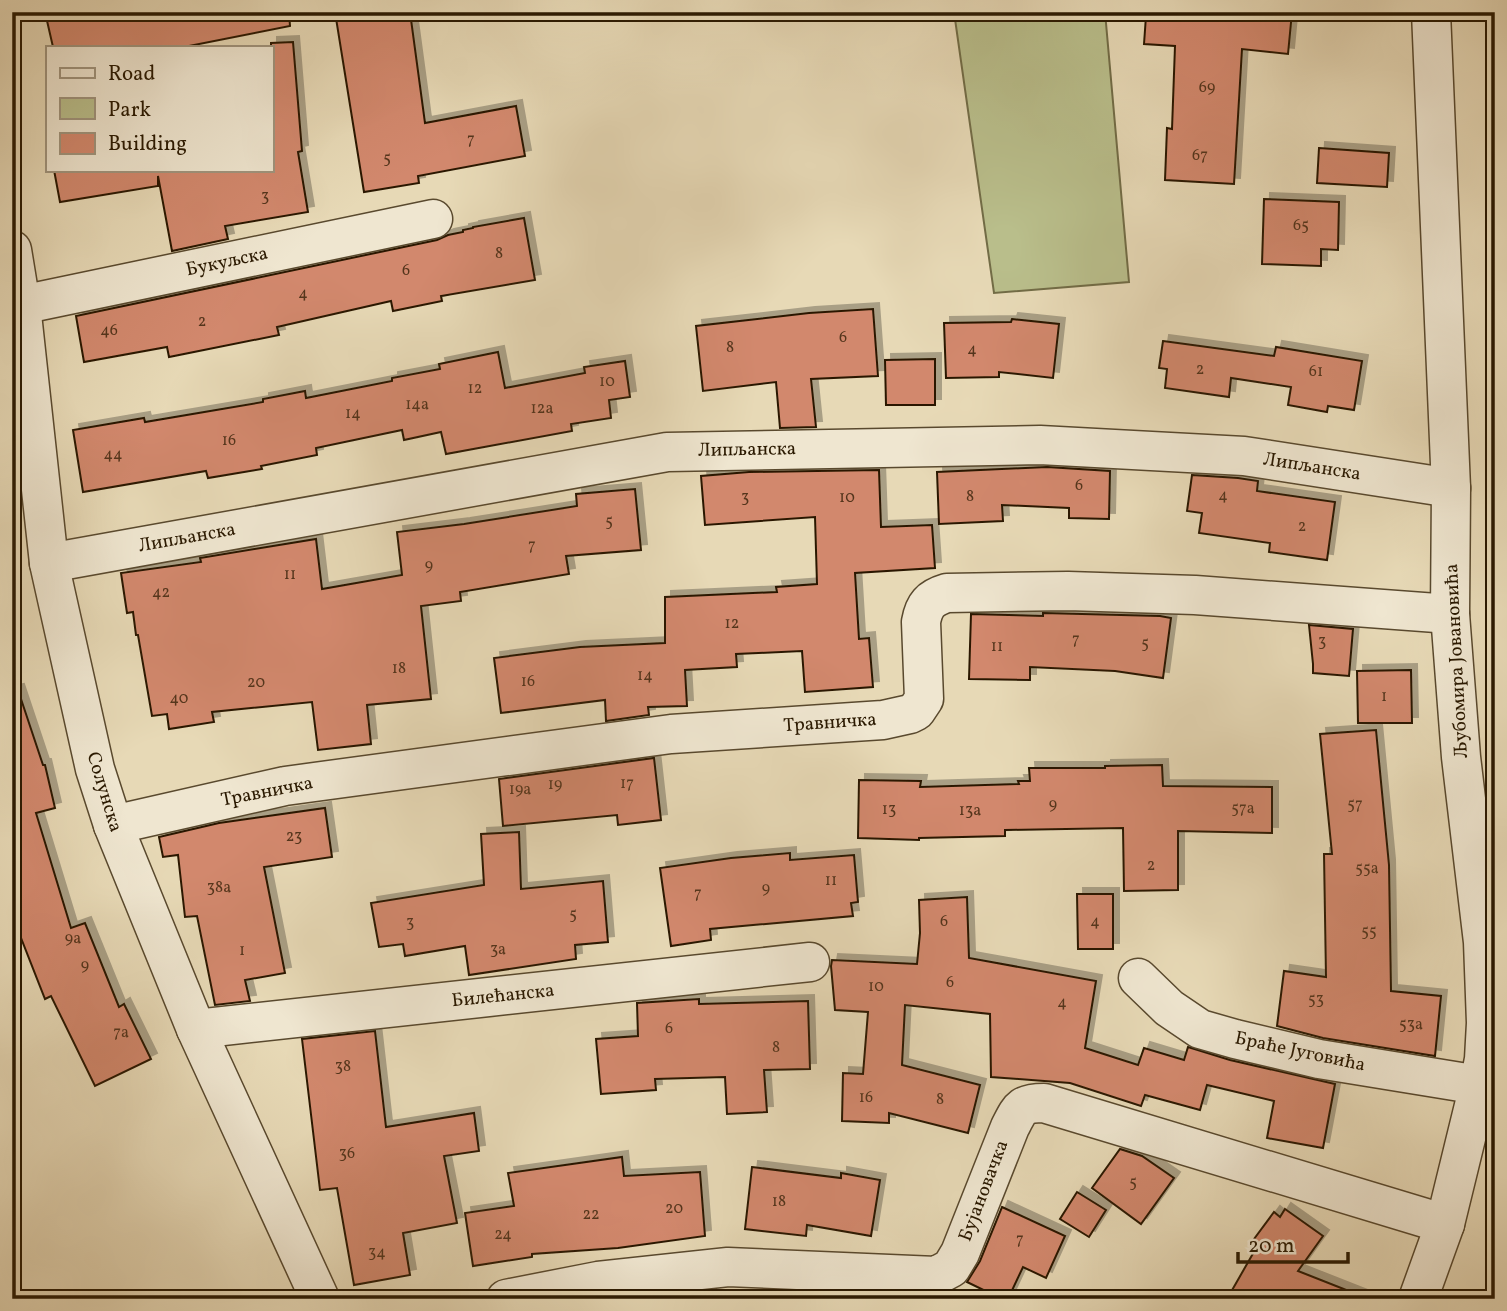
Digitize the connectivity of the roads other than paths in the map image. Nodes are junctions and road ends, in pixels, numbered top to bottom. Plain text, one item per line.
1 (1431, 12) edge
2 (433, 219) dead end
3 (12, 250) edge
4 (21, 305) junction
5 (1451, 488) junction
6 (49, 563) junction
7 (1450, 614) junction
8 (113, 825) junction
9 (810, 962) dead end
10 (1138, 978) dead end
11 (196, 1030) junction
12 (1479, 1084) junction
13 (1445, 1224) junction
14 (320, 1299) edge
15 (506, 1299) edge
16 (1418, 1299) edge

1 - 5 street, Љубомира Јовановића
2 - 4 street, Букуљска
3 - 4 street, Солунска
4 - 6 street, Солунска
5 - 6 street, Липљанска
5 - 7 street, Љубомира Јовановића
6 - 8 street, Солунска
7 - 8 street, Травничка
7 - 12 street, Љубомира Јовановића
8 - 11 street, Солунска
9 - 11 street, Билећанска
10 - 12 street, Браће Југовића
11 - 14 street, Солунска
12 - 13 street, Љубомира Јовановића
13 - 15 street, Бујановачка
13 - 16 street, Љубомира Јовановића

